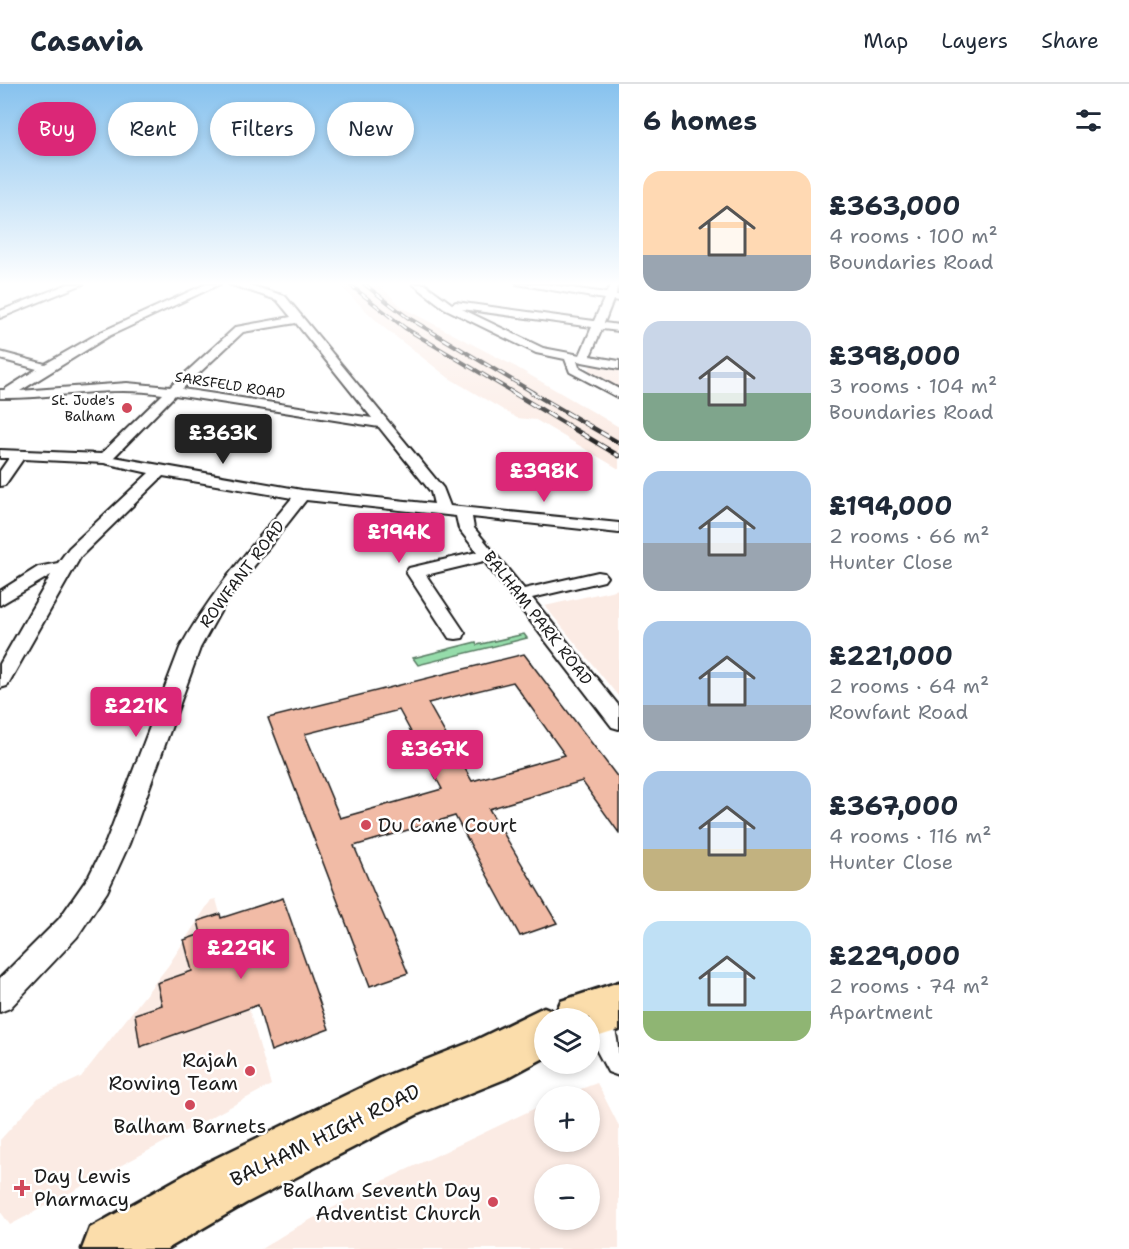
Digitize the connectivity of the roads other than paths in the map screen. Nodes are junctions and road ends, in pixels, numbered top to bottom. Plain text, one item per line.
1 (97, 338) edge
2 (230, 338) edge
3 (315, 338) edge
4 (514, 338) edge
5 (589, 338) edge
6 (0, 355) edge
7 (577, 359) junction
8 (619, 365) edge
9 (46, 368) junction
10 (174, 390) junction
11 (3, 394) edge
12 (619, 394) edge
13 (383, 424) junction
14 (0, 454) edge
15 (18, 455) junction
16 (104, 459) junction
17 (160, 471) junction
18 (0, 483) edge
19 (302, 495) junction
20 (443, 510) junction
21 (464, 512) junction
22 (619, 528) edge
23 (488, 555) junction
24 (64, 567) junction
25 (598, 577) dead end
26 (521, 595) junction
27 (0, 599) edge
28 (456, 633) dead end
29 (0, 681) edge
30 (619, 721) edge
31 (0, 998) edge
32 (600, 1038) edge
33 (534, 1039) edge
34 (619, 1061) edge
35 (111, 1249) edge

1 - 9 street
2 - 10 street
3 - 13 street
4 - 7 street
5 - 7 street
6 - 9 street
7 - 8 street
7 - 12 street
9 - 11 street
10 - 11 street, SARSFELD ROAD
10 - 13 street, SARSFELD ROAD
10 - 16 street
13 - 20 street
14 - 15 street
15 - 16 street
15 - 18 street
16 - 17 street
17 - 19 street
17 - 24 street
19 - 20 street
19 - 31 street, ROWFANT ROAD
20 - 21 street
21 - 22 street
21 - 23 street, BALHAM PARK ROAD
23 - 26 street, BALHAM PARK ROAD
23 - 28 street
24 - 27 street
24 - 29 street
25 - 26 street
26 - 30 street, BALHAM PARK ROAD
32 - 34 street
33 - 35 highway, BALHAM HIGH ROAD

